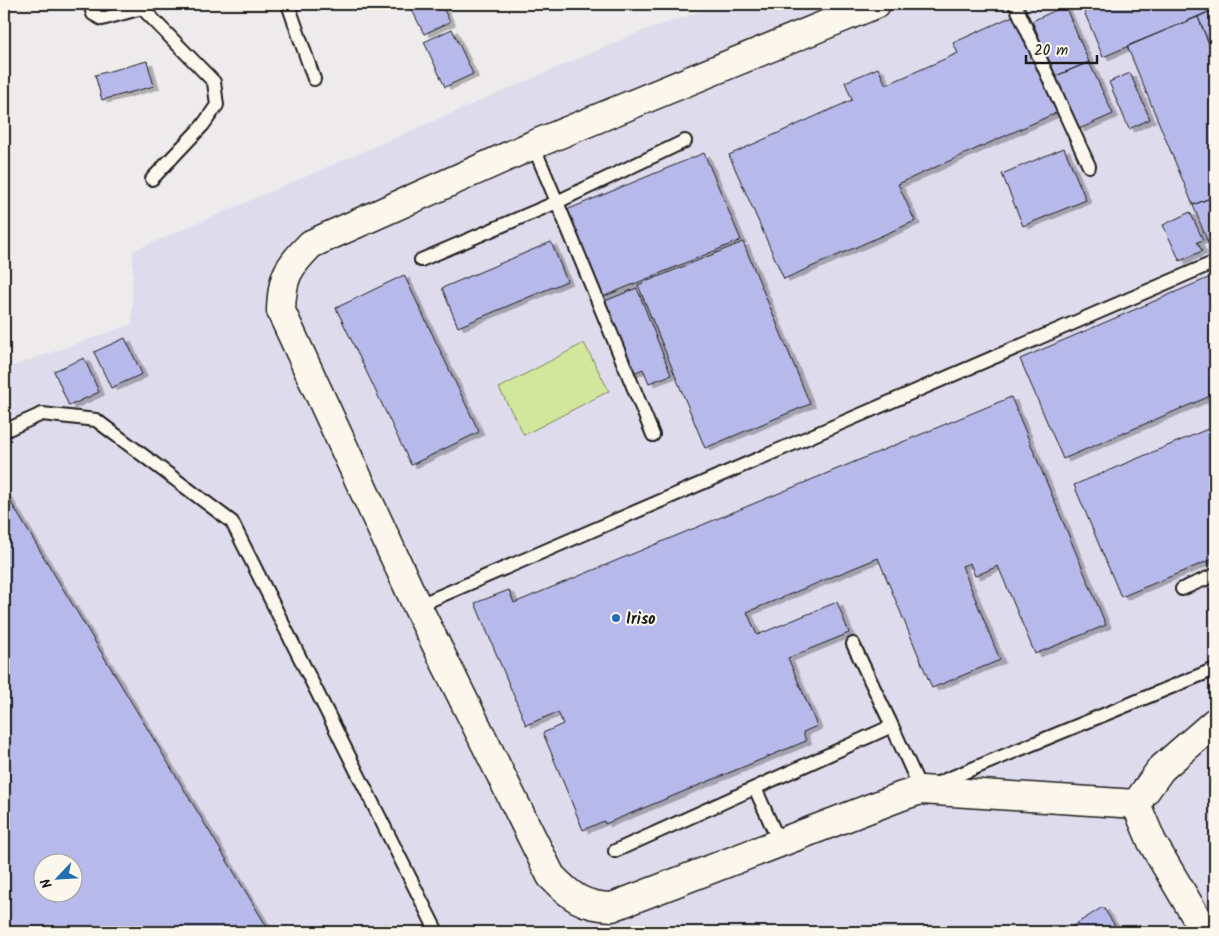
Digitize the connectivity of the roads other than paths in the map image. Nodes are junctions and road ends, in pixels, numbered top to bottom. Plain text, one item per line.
1 (90, 4) edge
2 (288, 4) edge
3 (876, 4) edge
4 (1015, 4) edge
5 (142, 6) edge
6 (314, 79) dead end
7 (685, 141) dead end
8 (533, 145) junction
9 (1089, 166) dead end
10 (152, 179) dead end
11 (558, 202) junction
12 (421, 260) dead end
13 (1215, 262) edge
14 (4, 431) edge
15 (653, 435) dead end
16 (1215, 575) edge
17 (1182, 589) dead end
18 (417, 606) junction
19 (853, 644) dead end
20 (1215, 669) edge
21 (1215, 722) edge
22 (892, 726) junction
23 (755, 788) junction
24 (922, 790) junction
25 (1136, 804) junction
26 (780, 844) junction
27 (615, 851) dead end
28 (437, 932) edge
29 (1205, 932) edge

1 - 5 lane
2 - 6 lane
3 - 8 street
4 - 9 lane
5 - 10 lane
7 - 11 lane
8 - 11 lane
8 - 18 street
11 - 12 lane
11 - 15 lane
13 - 18 lane
14 - 28 lane
16 - 17 lane
18 - 26 street
19 - 22 lane
20 - 24 lane
21 - 25 street
22 - 23 lane
22 - 24 lane
23 - 26 lane
23 - 27 lane
24 - 25 street
24 - 26 street
25 - 29 street

